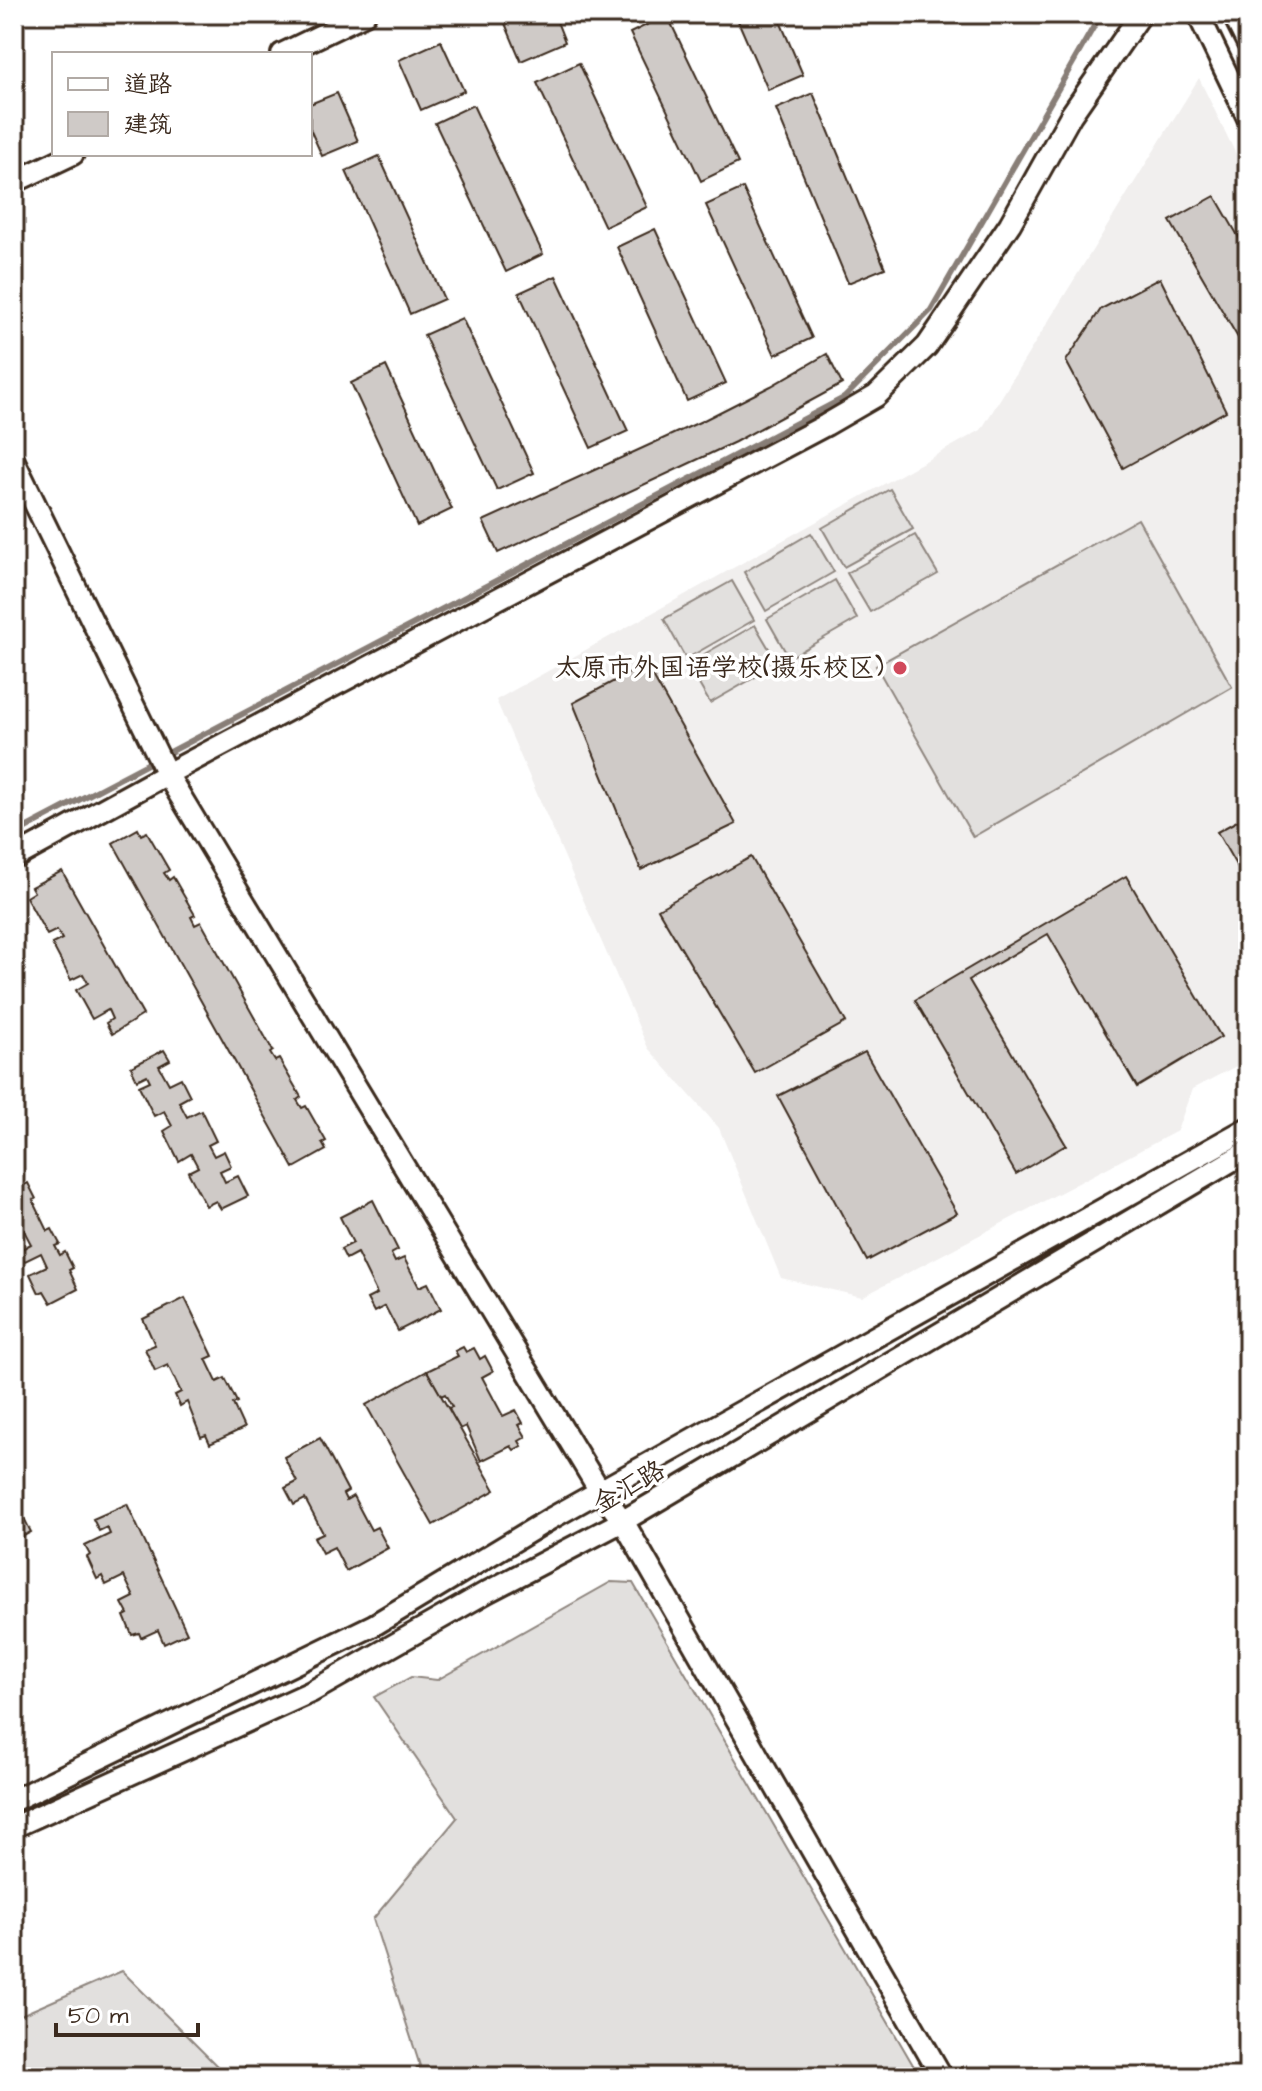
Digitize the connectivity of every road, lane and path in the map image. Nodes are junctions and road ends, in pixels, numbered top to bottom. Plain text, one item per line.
1 (365, 14) edge
2 (1141, 14) edge
3 (1198, 14) edge
4 (1233, 14) edge
5 (1248, 44) edge
6 (286, 52) edge
7 (1248, 118) edge
8 (69, 156) edge
9 (14, 182) edge
10 (14, 461) edge
11 (167, 774) junction
12 (14, 858) edge
13 (1248, 1128) edge
14 (1248, 1151) edge
15 (601, 1490) junction
16 (623, 1521) junction
17 (14, 1800) edge
18 (14, 1827) edge
19 (942, 2077) edge

1 - 6 street
2 - 11 street
3 - 7 street
4 - 5 street
8 - 9 street
10 - 11 street
11 - 12 street
11 - 15 street
13 - 15 street, 金汇路
14 - 16 street, 金汇路
15 - 16 street
15 - 17 street, 金汇路
16 - 18 street, 金汇路
16 - 19 street

